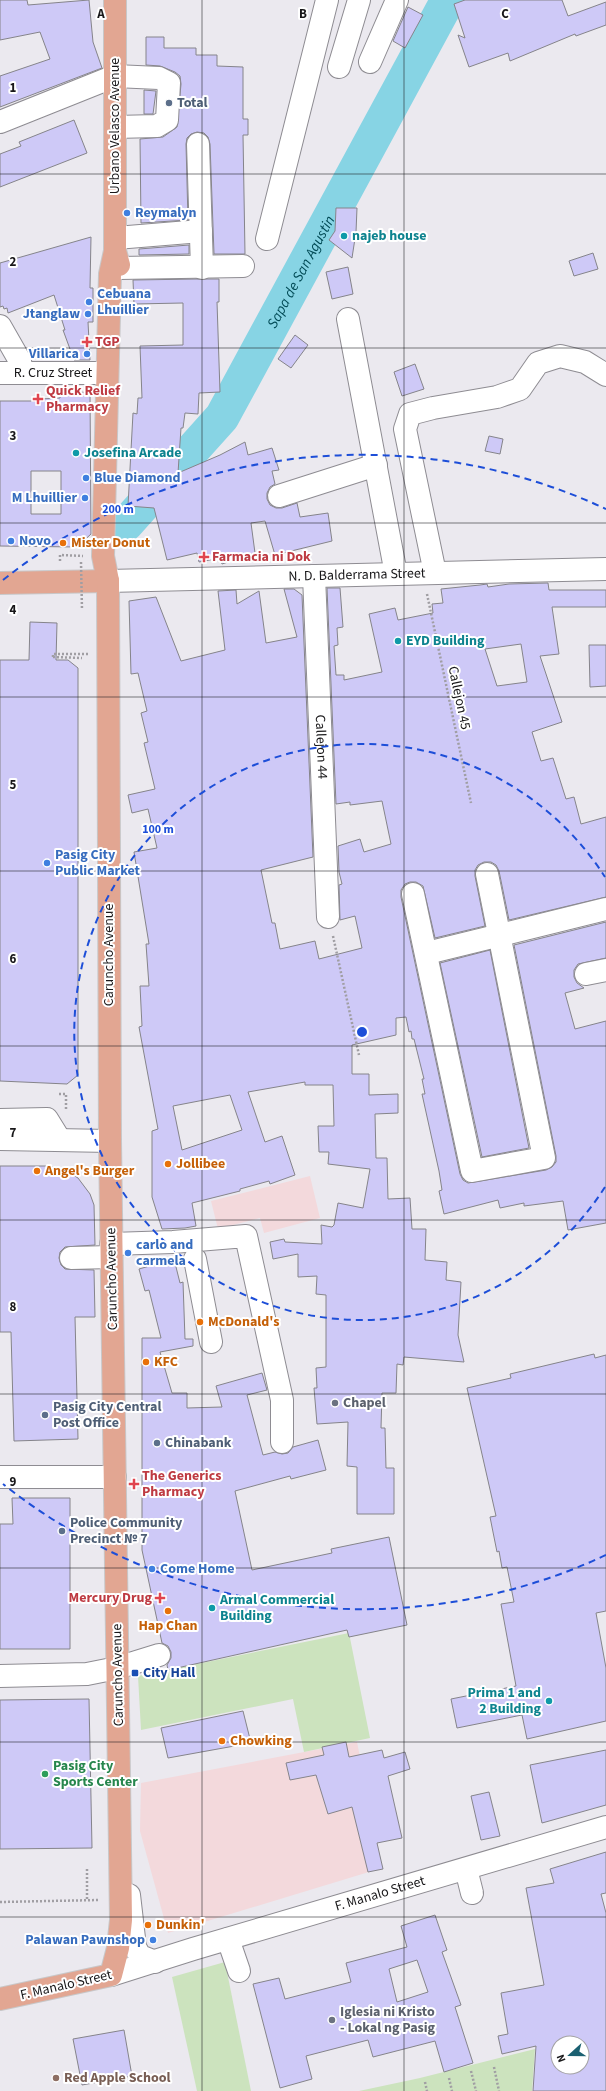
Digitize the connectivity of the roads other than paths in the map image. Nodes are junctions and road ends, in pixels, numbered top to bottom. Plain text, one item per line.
1 (115, 0) edge
2 (327, 0) edge
3 (359, 0) edge
4 (397, 0) edge
5 (370, 62) dead end
6 (339, 67) dead end
7 (115, 76) junction
8 (0, 122) edge
9 (115, 127) junction
10 (198, 144) dead end
11 (201, 231) junction
12 (267, 239) dead end
13 (117, 253) junction
14 (243, 266) dead end
15 (202, 268) junction
16 (348, 319) dead end
17 (0, 326) edge
18 (0, 373) edge
19 (22, 373) junction
20 (107, 373) junction
21 (606, 375) edge
22 (376, 465) junction
23 (279, 496) dead end
24 (606, 569) edge
25 (429, 573) junction
26 (396, 574) junction
27 (314, 576) junction
28 (108, 581) junction
29 (0, 582) edge
30 (487, 874) dead end
31 (413, 894) dead end
32 (606, 909) edge
33 (328, 917) road end
34 (500, 935) junction
35 (426, 953) junction
36 (0, 1120) edge
37 (0, 1138) edge
38 (60, 1140) junction
39 (110, 1141) junction
40 (111, 1250) junction
41 (71, 1258) dead end
42 (195, 1259) dead end
43 (211, 1342) dead end
44 (282, 1442) dead end
45 (0, 1477) edge
46 (115, 1477) junction
47 (160, 1655) dead end
48 (117, 1668) junction
49 (0, 1676) edge
50 (606, 1827) edge
51 (121, 1851) junction
52 (466, 1869) junction
53 (472, 1893) dead end
54 (228, 1939) junction
55 (155, 1962) junction
56 (239, 1971) dead end
57 (111, 1975) junction
58 (0, 1999) edge

1 - 7 main road, Urbano Velasco Avenue
2 - 12 street
3 - 6 street
4 - 5 street
7 - 8 street
7 - 9 main road, Urbano Velasco Avenue
7 - 9 street
9 - 13 main road, Urbano Velasco Avenue
10 - 11 street
11 - 13 street
11 - 15 street
13 - 15 street
13 - 20 main road, Urbano Velasco Avenue
13 - 28 main road, Urbano Velasco Avenue
14 - 15 street
16 - 22 street
17 - 19 street
18 - 19 street, R. Cruz Street
19 - 20 street, R. Cruz Street
20 - 28 main road, Urbano Velasco Avenue
21 - 25 street
22 - 23 street
22 - 26 street
24 - 25 street, N. D. Balderrama Street
25 - 26 street, N. D. Balderrama Street
26 - 27 street, N. D. Balderrama Street
27 - 28 street, N. D. Balderrama Street
27 - 33 street, Callejon 44
28 - 29 main road
28 - 39 main road, Caruncho Avenue
30 - 34 street
31 - 35 street
32 - 34 street
34 - 35 street
34 - 35 street
36 - 38 street
37 - 38 street
38 - 39 street
39 - 40 main road, Caruncho Avenue
40 - 41 street
40 - 44 street
40 - 46 main road, Caruncho Avenue
42 - 43 street
45 - 46 street
46 - 48 main road, Caruncho Avenue
47 - 48 street
48 - 49 street
48 - 51 main road, Caruncho Avenue
50 - 52 street, F. Manalo Street
51 - 55 street
51 - 57 main road, Caruncho Avenue
52 - 53 street
52 - 54 street, F. Manalo Street
54 - 55 street, F. Manalo Street
54 - 56 street
55 - 57 street, F. Manalo Street
57 - 58 main road, F. Manalo Street

